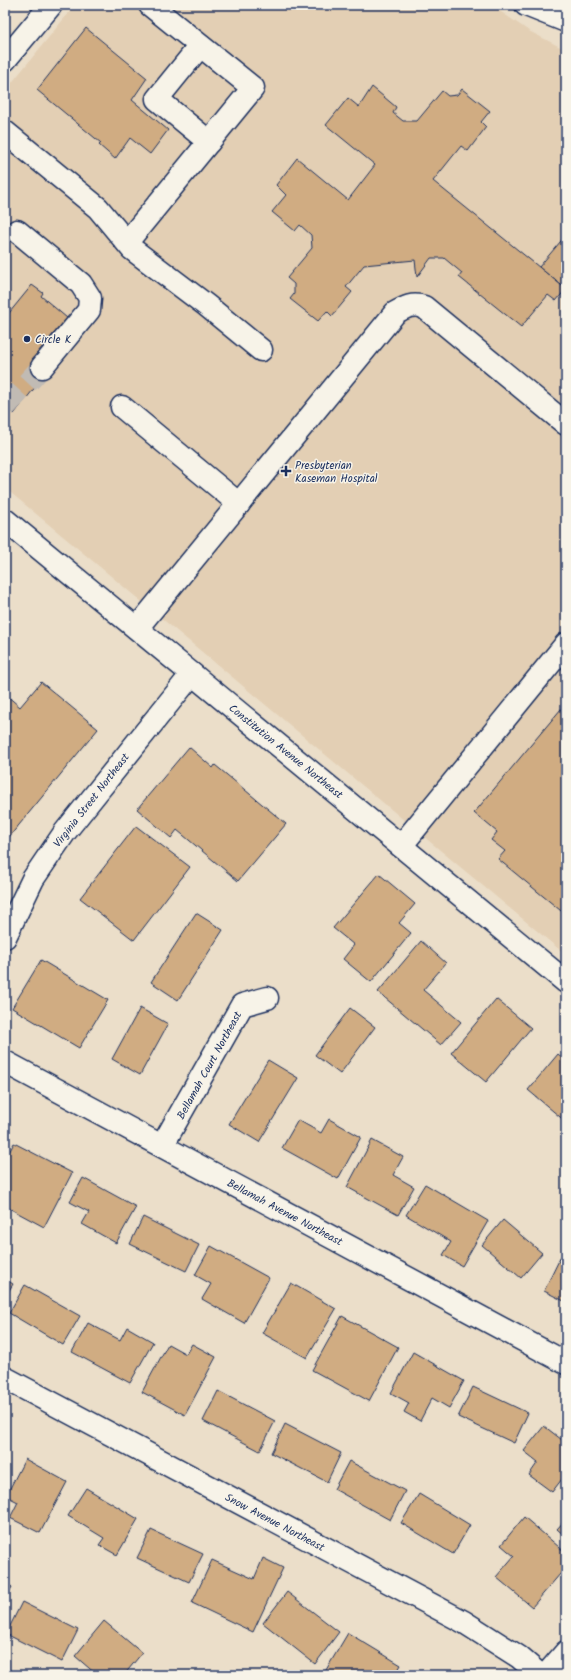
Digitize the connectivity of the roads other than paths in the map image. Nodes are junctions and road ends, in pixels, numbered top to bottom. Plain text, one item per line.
1 (51, 5) edge
2 (150, 5) edge
3 (526, 5) edge
4 (566, 21) edge
5 (200, 46) junction
6 (5, 60) edge
7 (5, 132) edge
8 (209, 142) junction
9 (9, 233) edge
10 (127, 242) junction
11 (261, 350) dead end
12 (42, 367) tunnel mouth
13 (122, 408) dead end
14 (566, 424) edge
15 (239, 504) junction
16 (5, 520) edge
17 (137, 628) junction
18 (566, 644) edge
19 (192, 674) junction
20 (401, 846) junction
21 (5, 937) edge
22 (566, 982) edge
23 (266, 998) dead end
24 (5, 1062) edge
25 (162, 1146) junction
26 (566, 1363) edge
27 (5, 1378) edge
28 (566, 1652) edge
29 (540, 1675) edge
30 (546, 1675) edge

1 - 6 street
2 - 5 street
3 - 4 street
5 - 8 street
5 - 8 street
7 - 10 street
8 - 10 street
9 - 12 street
10 - 11 street
13 - 15 street
14 - 15 street
15 - 17 street
16 - 17 street, Constitution Avenue Northeast
17 - 19 street, Constitution Avenue Northeast
18 - 20 street
19 - 20 street, Constitution Avenue Northeast
19 - 21 street, Virginia Street Northeast
20 - 22 street, Constitution Avenue Northeast
23 - 25 street, Bellamah Court Northeast
24 - 25 street, Bellamah Avenue Northeast
25 - 26 street, Bellamah Avenue Northeast
27 - 29 street, Snow Avenue Northeast
28 - 30 street

